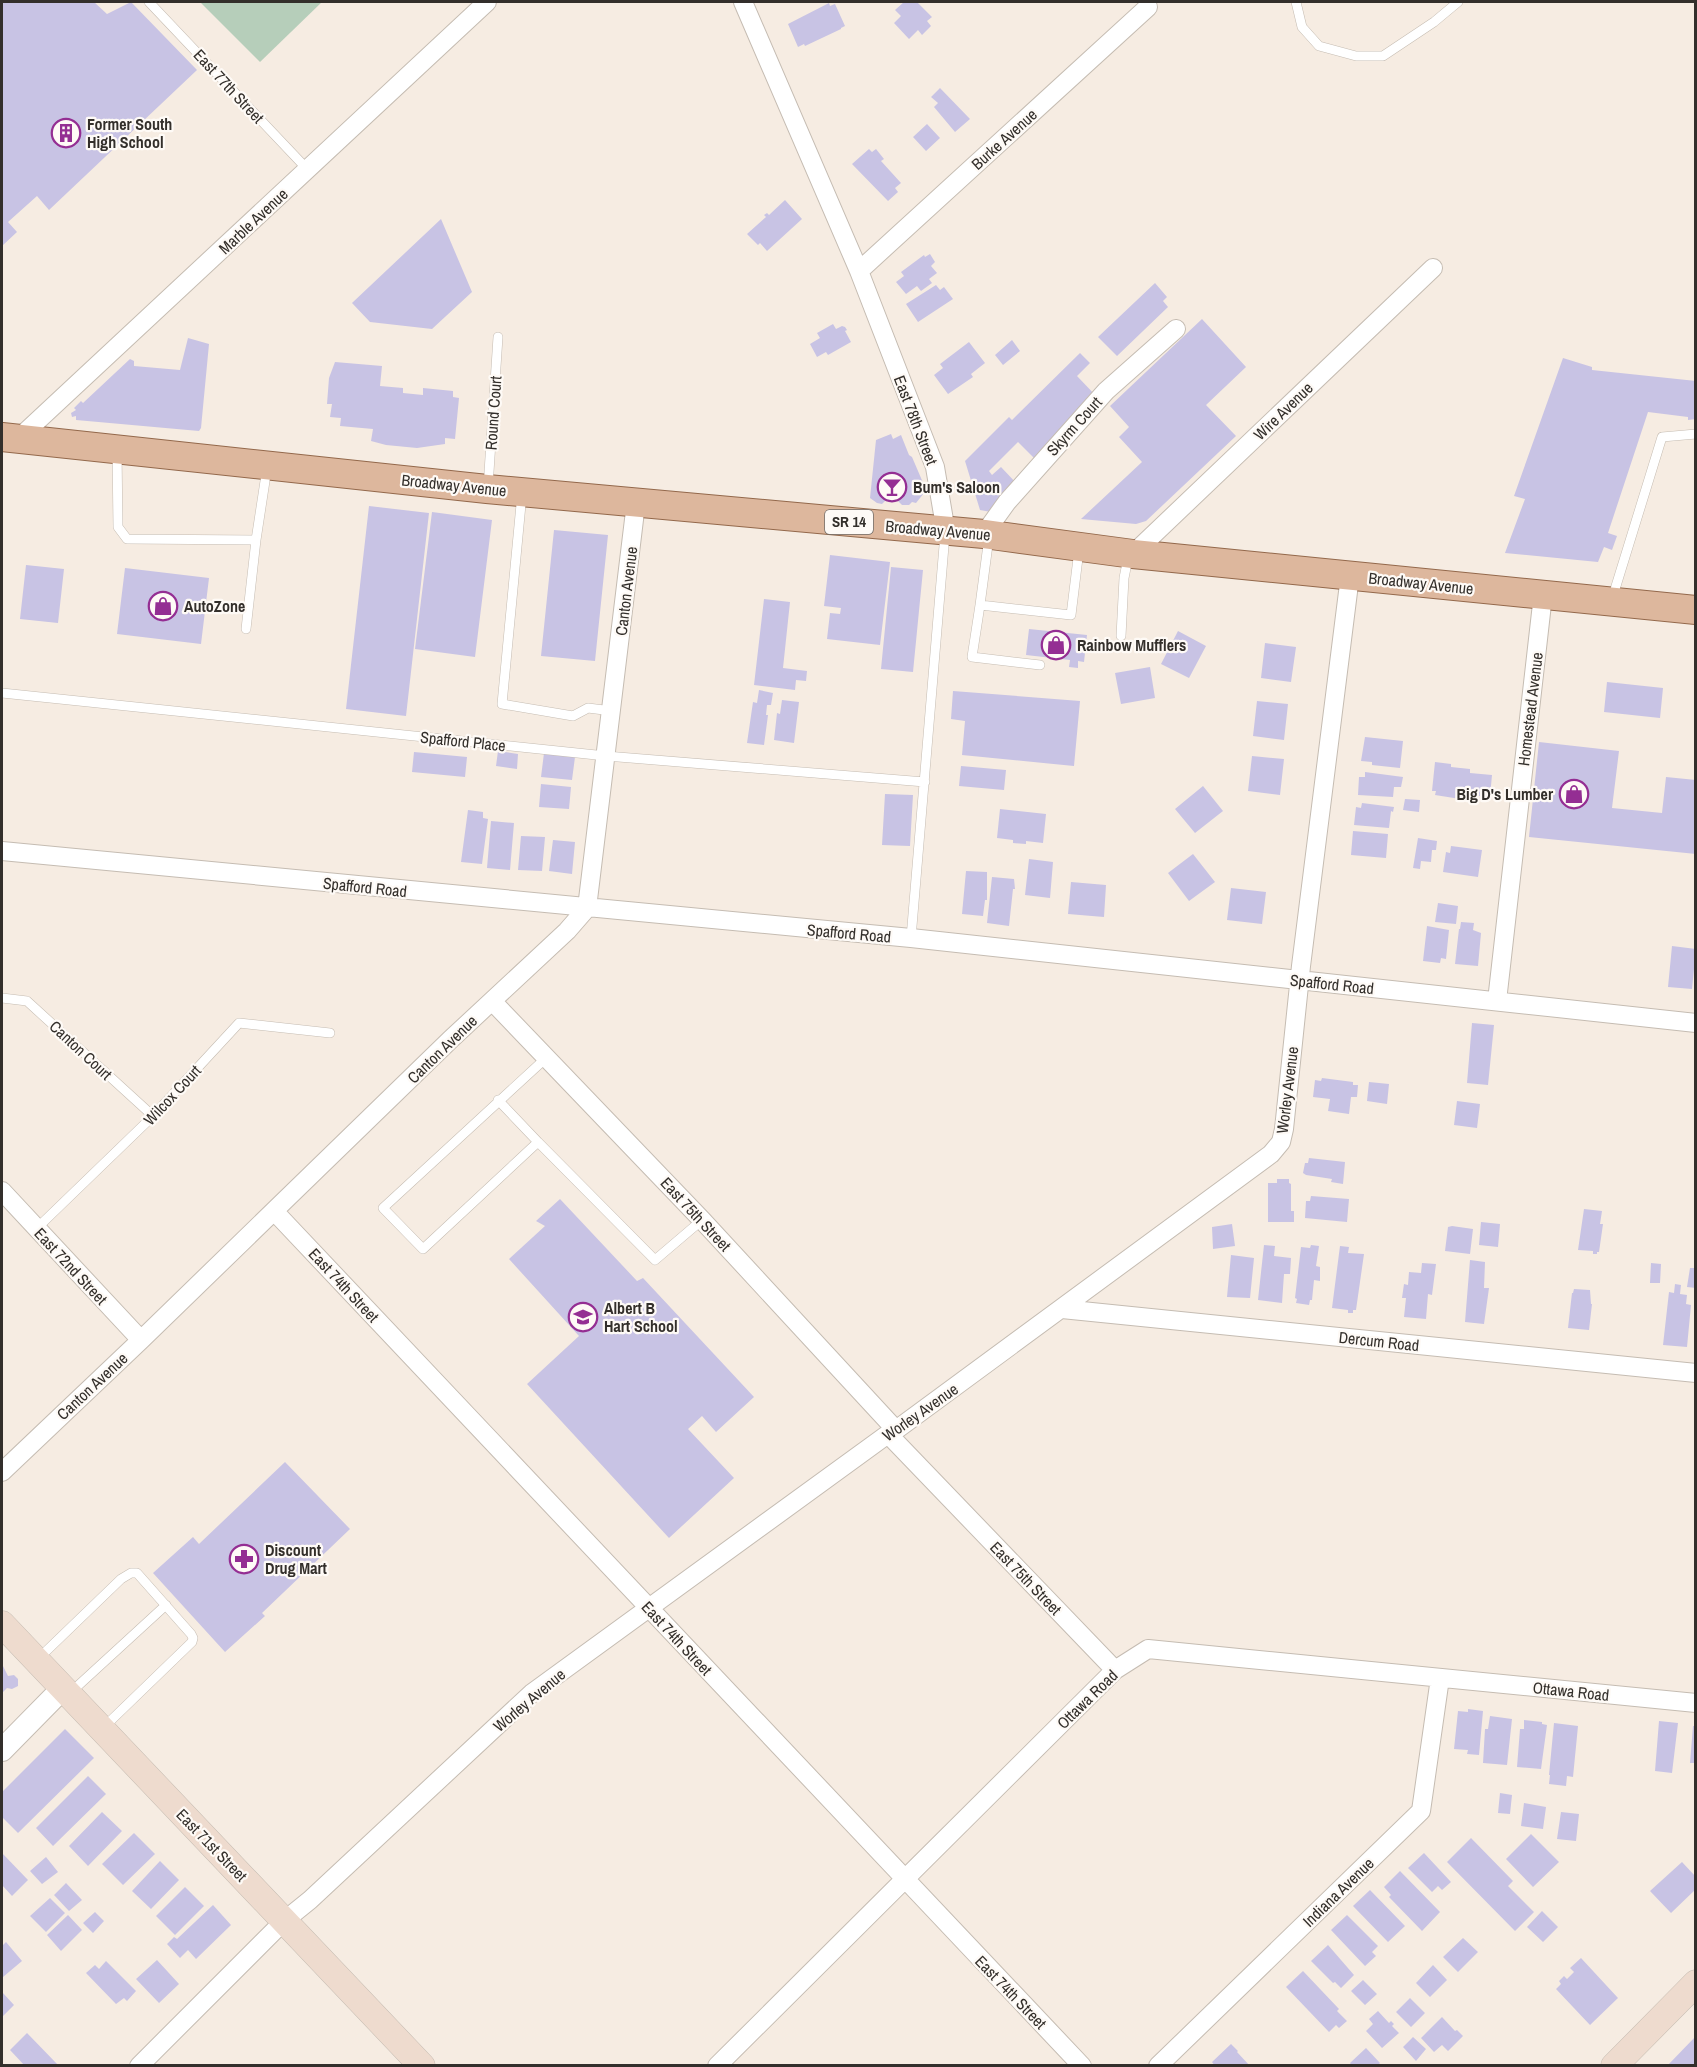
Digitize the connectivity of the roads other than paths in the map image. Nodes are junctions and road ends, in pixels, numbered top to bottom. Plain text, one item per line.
1 (149, 2) edge
2 (487, 2) edge
3 (743, 2) edge
4 (1296, 2) edge
5 (1458, 2) edge
6 (1151, 4) edge
7 (308, 170) junction
8 (1433, 268) dead end
9 (859, 271) junction
10 (1176, 329) dead end
11 (498, 337) dead end
12 (1695, 434) edge
13 (10, 437) edge
14 (117, 449) junction
15 (267, 465) junction
16 (487, 489) junction
17 (522, 492) junction
18 (636, 503) junction
19 (946, 531) junction
20 (987, 534) junction
21 (256, 540) junction
22 (1079, 546) junction
23 (1131, 553) junction
24 (1350, 576) junction
25 (1543, 595) junction
26 (1611, 602) junction
27 (980, 605) junction
28 (1695, 610) edge
29 (246, 629) dead end
30 (1121, 636) dead end
31 (1040, 665) dead end
32 (2, 693) edge
33 (612, 711) junction
34 (606, 756) junction
35 (925, 782) junction
36 (2, 851) edge
37 (587, 908) junction
38 (911, 938) junction
39 (1299, 980) junction
40 (2, 998) edge
41 (492, 1001) junction
42 (1497, 1001) junction
43 (1695, 1023) edge
44 (330, 1033) dead end
45 (546, 1058) junction
46 (498, 1100) junction
47 (153, 1116) junction
48 (538, 1142) junction
49 (2, 1191) edge
50 (274, 1211) junction
51 (702, 1220) junction
52 (36, 1229) junction
53 (1062, 1310) junction
54 (141, 1340) junction
55 (1695, 1373) edge
56 (892, 1432) junction
57 (2, 1472) edge
58 (166, 1605) junction
59 (649, 1608) junction
60 (2, 1624) edge
61 (36, 1660) junction
62 (1115, 1670) junction
63 (1440, 1678) junction
64 (66, 1691) junction
65 (1695, 1703) edge
66 (102, 1729) junction
67 (2, 1750) edge
68 (905, 1879) junction
69 (284, 1921) junction
70 (1695, 1983) edge
71 (139, 2066) edge
72 (422, 2066) edge
73 (717, 2066) edge
74 (1082, 2066) edge
75 (1158, 2066) edge
76 (1614, 2066) edge

1 - 7 lane, East 77th Street
2 - 7 street, Marble Avenue
3 - 9 street, East 78th Street
4 - 5 lane
6 - 9 street, Burke Avenue
7 - 13 street, Marble Avenue
8 - 23 street, Wire Avenue
9 - 19 street, East 78th Street
10 - 20 street, Skyrm Court
11 - 16 lane, Round Court
12 - 26 lane
13 - 14 main road, Broadway Avenue / SR 14
14 - 15 main road, Broadway Avenue / SR 14
14 - 21 lane
15 - 16 main road, Broadway Avenue / SR 14
15 - 21 lane
16 - 17 main road, Broadway Avenue / SR 14
17 - 18 main road, Broadway Avenue / SR 14
17 - 33 lane
18 - 19 main road, Broadway Avenue / SR 14
18 - 33 street, Canton Avenue
19 - 20 main road, Broadway Avenue / SR 14
19 - 35 lane, East 78th Street
20 - 22 main road, Broadway Avenue / SR 14
20 - 27 lane
21 - 29 lane
22 - 23 main road, Broadway Avenue / SR 14
22 - 27 lane
23 - 24 main road, Broadway Avenue / SR 14
23 - 30 lane
24 - 25 main road, Broadway Avenue / SR 14
24 - 39 street, Worley Avenue
25 - 26 main road, Broadway Avenue / SR 14
25 - 42 street, Homestead Avenue
26 - 28 main road, Broadway Avenue / SR 14
27 - 31 lane
32 - 34 lane, Spafford Place
33 - 34 street, Canton Avenue
34 - 35 lane, Spafford Place
34 - 37 street, Canton Avenue
35 - 38 lane, East 78th Street
36 - 37 street, Spafford Road
37 - 38 street, Spafford Road
37 - 41 street, Canton Avenue
38 - 39 street, Spafford Road
39 - 42 street, Spafford Road
39 - 53 street, Worley Avenue
40 - 47 lane, Canton Court
41 - 45 street, East 75th Street
41 - 50 street, Canton Avenue
42 - 43 street, Spafford Road
44 - 47 lane, Wilcox Court
45 - 46 lane
45 - 51 street, East 75th Street
46 - 48 lane
46 - 48 lane
47 - 52 lane, Wilcox Court
48 - 51 lane
49 - 52 street, East 72nd Street
50 - 54 street, Canton Avenue
50 - 59 street, East 74th Street
51 - 56 street, East 75th Street
52 - 54 street, East 72nd Street
53 - 55 street, Dercum Road
53 - 56 street, Worley Avenue
54 - 57 street, Canton Avenue
56 - 59 street, Worley Avenue
56 - 62 street, East 75th Street
58 - 61 lane
58 - 64 lane
58 - 66 lane
59 - 68 street, East 74th Street
59 - 69 street, Worley Avenue
60 - 61 main road, East 71st Street
61 - 64 main road, East 71st Street
62 - 63 street, Ottawa Road
62 - 68 street, Ottawa Road
63 - 65 street, Ottawa Road
63 - 75 street, Indiana Avenue
64 - 66 main road, East 71st Street
64 - 67 street
66 - 69 main road, East 71st Street
68 - 73 street, Ottawa Road
68 - 74 street, East 74th Street
69 - 71 street, Worley Avenue
69 - 72 main road, East 71st Street
70 - 76 main road

